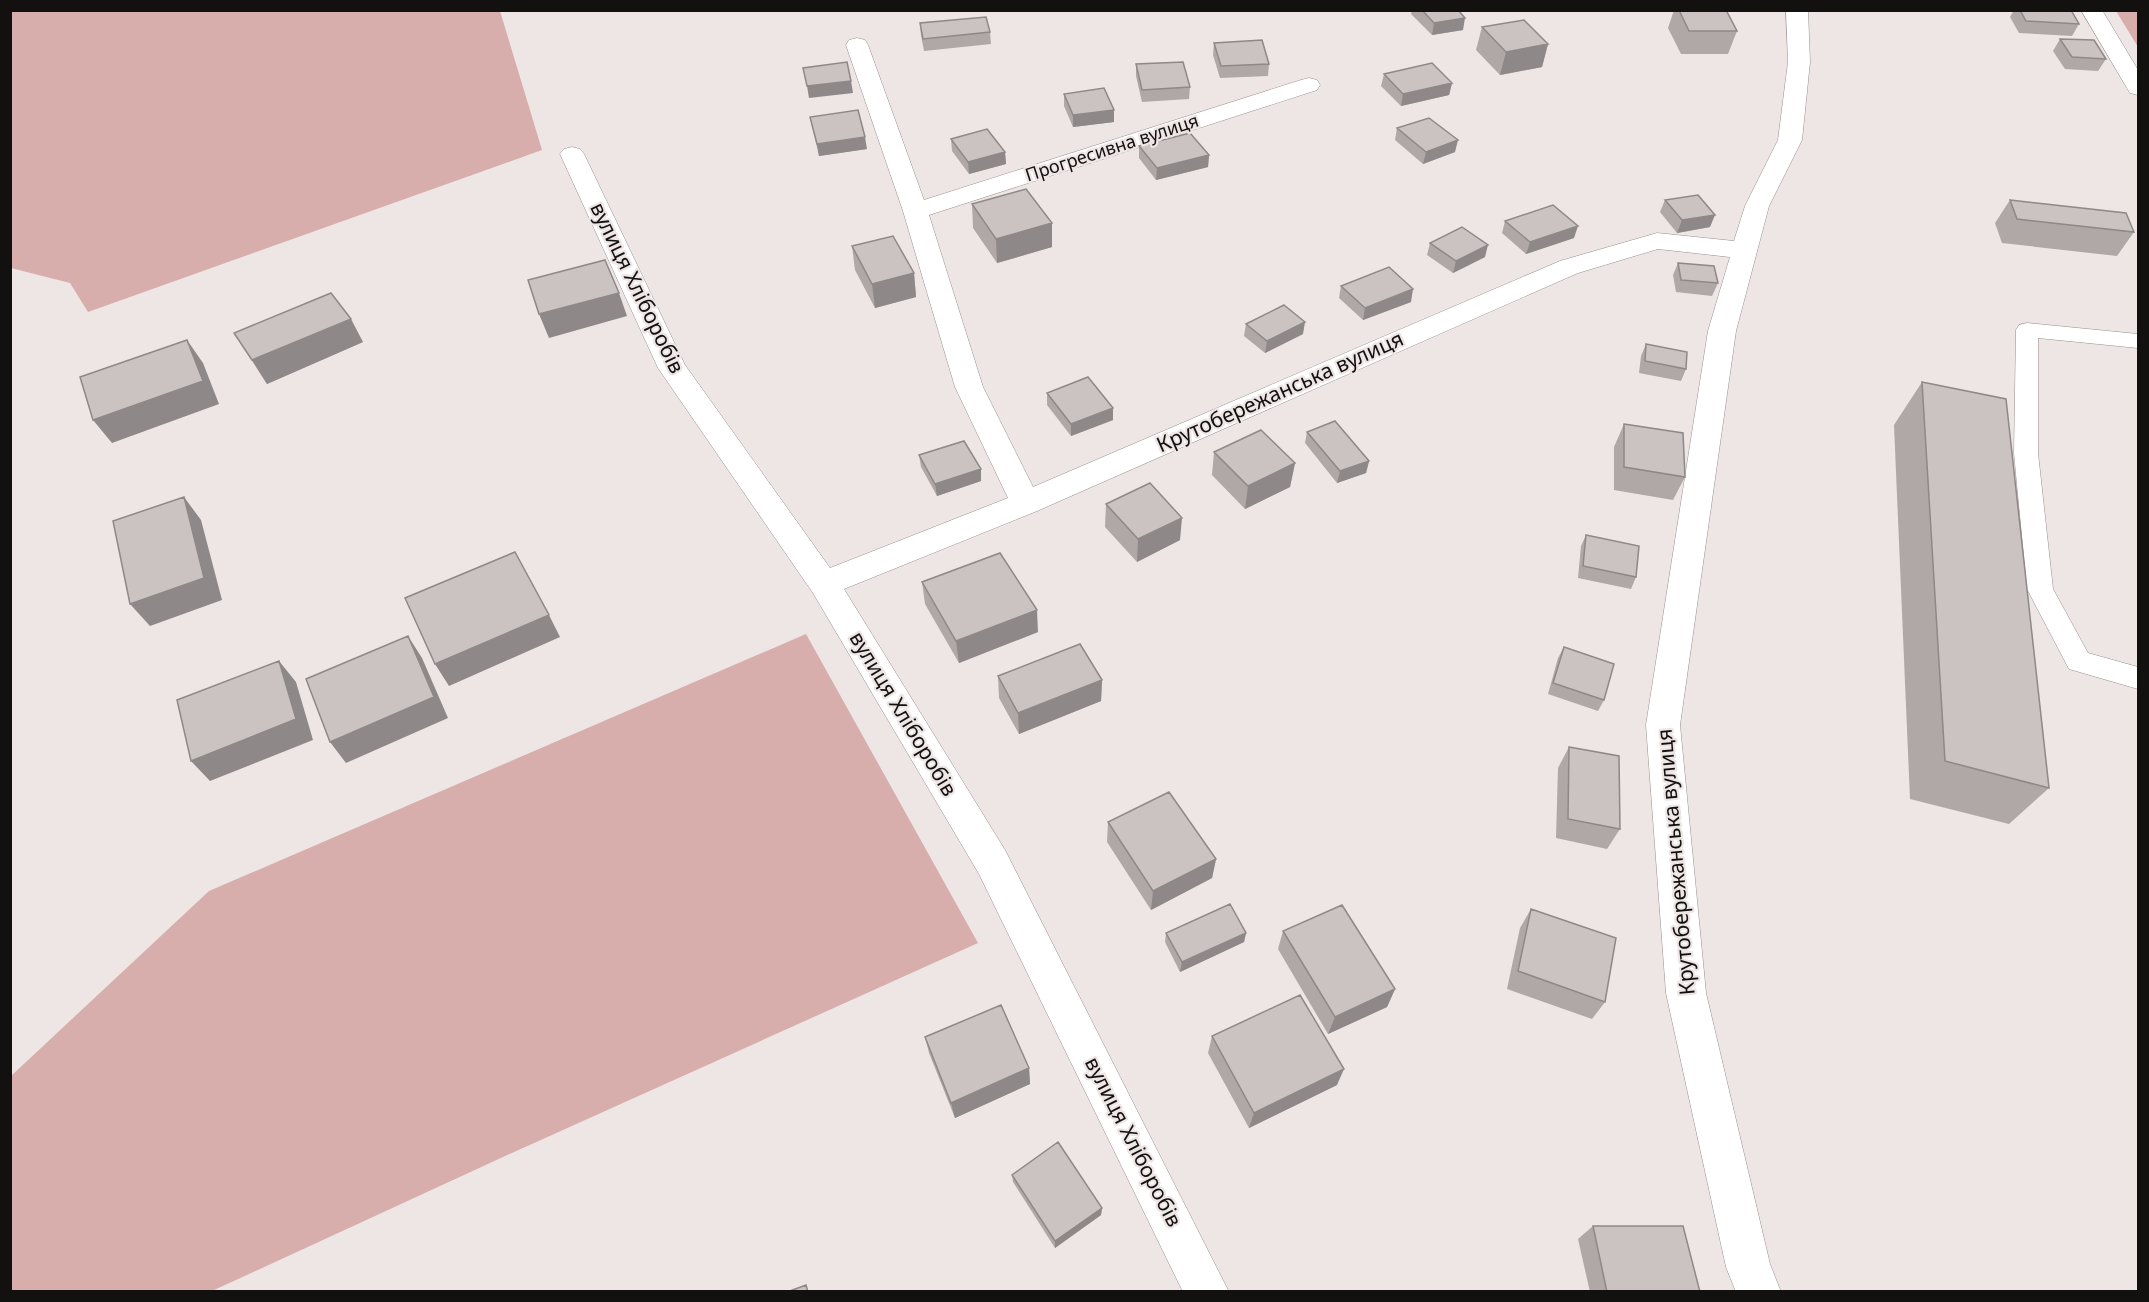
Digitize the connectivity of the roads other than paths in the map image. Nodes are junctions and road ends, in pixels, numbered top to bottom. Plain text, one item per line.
1 (1797, 10) edge
2 (2091, 10) edge
3 (857, 45) dead end
4 (1310, 85) dead end
5 (2139, 88) edge
6 (572, 154) dead end
7 (915, 211) junction
8 (1743, 250) junction
9 (2139, 341) edge
10 (1026, 503) junction
11 (824, 584) junction
12 (2139, 678) edge
13 (1207, 1292) edge
14 (1759, 1292) edge

1 - 8 street, Крутобережанська вулиця
2 - 5 street
3 - 7 street
4 - 7 street, Прогресивна вулиця
6 - 11 street, вулиця Хліборобів
7 - 10 street
8 - 10 street, Крутобережанська вулиця
8 - 14 street, Крутобережанська вулиця
9 - 12 lane
10 - 11 street, Крутобережанська вулиця
11 - 13 street, вулиця Хліборобів

